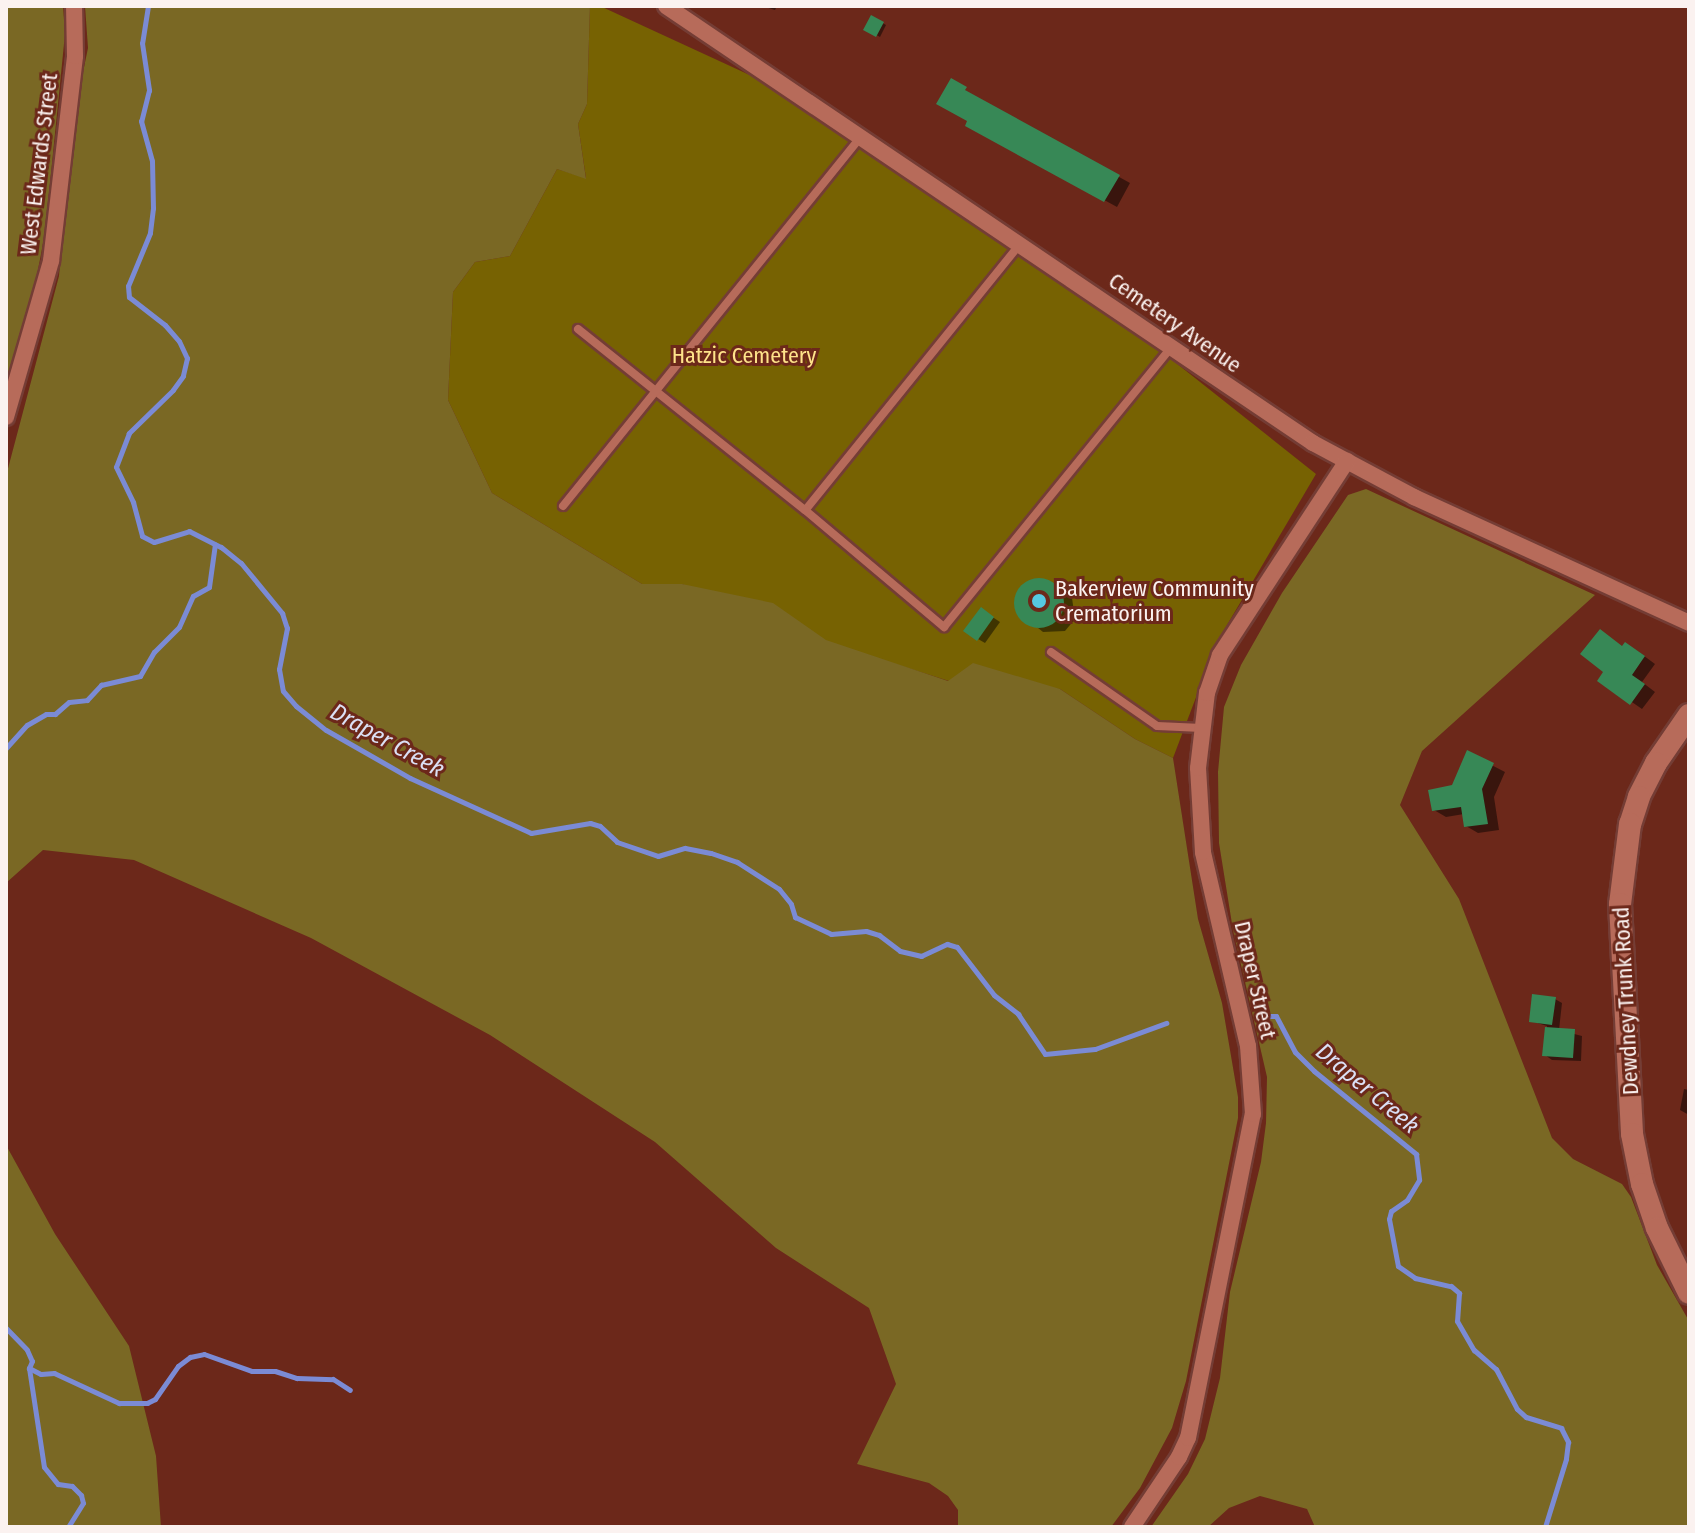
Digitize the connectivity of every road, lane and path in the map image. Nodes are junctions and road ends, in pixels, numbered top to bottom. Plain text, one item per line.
1 (74, 6) edge
2 (666, 6) edge
3 (861, 137) junction
4 (1021, 244) junction
5 (578, 329) dead end
6 (1173, 345) junction
7 (653, 391) junction
8 (6, 417) edge
9 (1347, 461) junction
10 (563, 506) dead end
11 (805, 510) junction
12 (1689, 623) edge
13 (1051, 652) dead end
14 (1689, 715) edge
15 (1202, 728) junction
16 (1689, 1293) edge
17 (1132, 1527) edge

1 - 8 street, West Edwards Street
2 - 3 street, Cemetery Avenue
3 - 4 street, Cemetery Avenue
3 - 7 lane
4 - 6 street, Cemetery Avenue
4 - 11 lane
5 - 7 lane
6 - 9 street, Cemetery Avenue
6 - 11 lane
7 - 10 lane
7 - 11 lane
9 - 12 street, Cemetery Avenue
9 - 15 street, Draper Street
13 - 15 lane
14 - 16 main road, Dewdney Trunk Road
15 - 17 street, Draper Street

